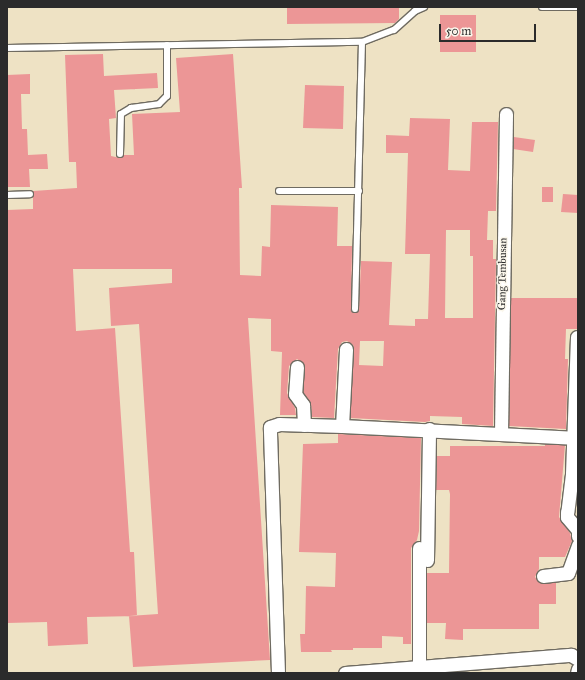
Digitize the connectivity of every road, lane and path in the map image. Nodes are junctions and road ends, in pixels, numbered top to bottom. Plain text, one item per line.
1 (424, 7) edge
2 (542, 7) edge
3 (578, 7) edge
4 (362, 42) junction
5 (167, 45) junction
6 (7, 48) edge
7 (506, 114) dead end
8 (120, 154) dead end
9 (359, 191) junction
10 (279, 192) dead end
11 (30, 194) dead end
12 (7, 195) edge
13 (355, 309) dead end
14 (577, 338) dead end
15 (346, 349) dead end
16 (297, 367) dead end
17 (304, 425) junction
18 (342, 426) junction
19 (429, 429) junction
20 (501, 433) junction
21 (575, 437) edge
22 (578, 536) edge
23 (419, 538) dead end
24 (578, 545) edge
25 (427, 560) dead end
26 (544, 576) dead end
27 (578, 659) edge
28 (422, 669) edge
29 (578, 669) edge
30 (278, 673) edge
31 (345, 673) edge
32 (577, 673) edge

1 - 4 lane
2 - 3 lane
4 - 5 lane
4 - 9 lane
5 - 6 lane
5 - 8 lane
7 - 20 street, Gang Tembusan
9 - 10 lane
9 - 13 lane
11 - 12 lane
14 - 21 street
15 - 18 street
16 - 17 street
17 - 18 street
17 - 30 street
18 - 19 street
19 - 20 street
19 - 25 street
20 - 21 street
21 - 22 street
23 - 28 street
24 - 26 street
27 - 28 street
28 - 31 street
29 - 32 street

